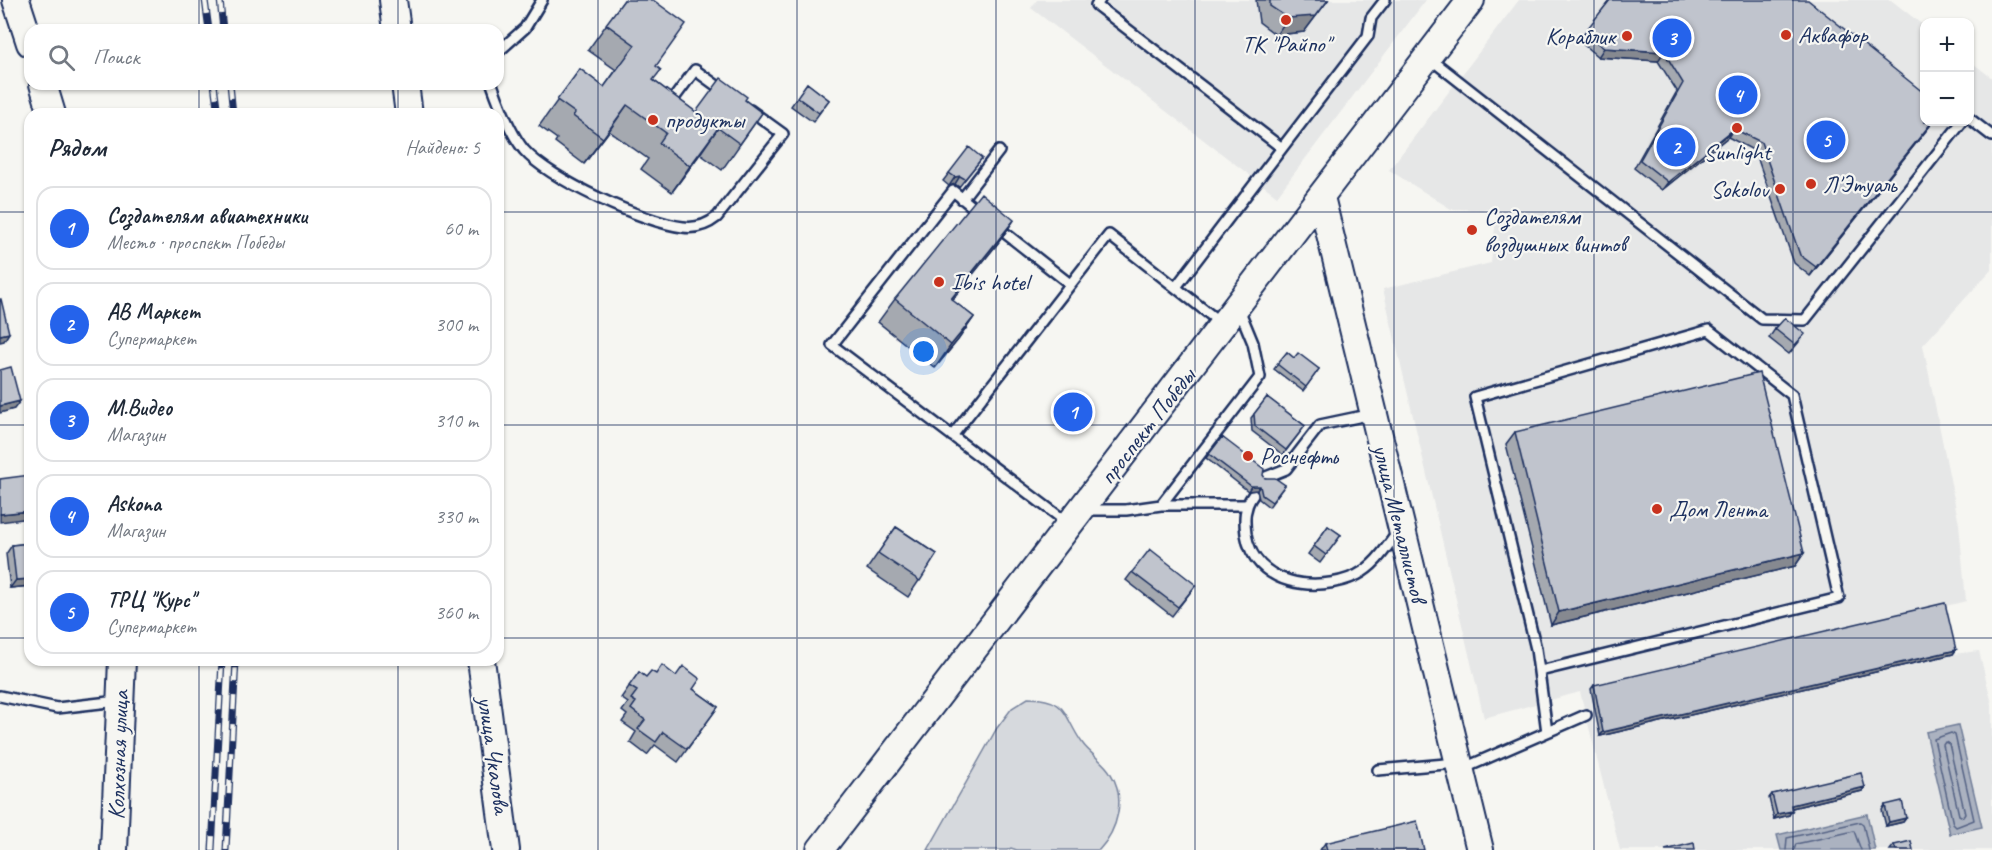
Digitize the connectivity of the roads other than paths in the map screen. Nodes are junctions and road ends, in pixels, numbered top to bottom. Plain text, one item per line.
1 (16, 0) edge
2 (393, 0) edge
3 (542, 0) edge
4 (1100, 0) edge
5 (1386, 0) edge
6 (1471, 0) edge
7 (396, 24) edge
8 (24, 25) edge
9 (504, 47) edge
10 (1428, 57) junction
11 (45, 90) edge
12 (406, 90) edge
13 (495, 90) edge
14 (731, 96) edge
15 (741, 103) edge
16 (50, 108) edge
17 (408, 108) edge
18 (503, 108) edge
19 (504, 110) edge
20 (665, 110) edge
21 (1974, 122) edge
22 (1959, 126) edge
23 (1992, 136) edge
24 (1282, 148) junction
25 (999, 151) dead end
26 (1321, 197) junction
27 (962, 199) junction
28 (1070, 284) junction
29 (1176, 288) junction
30 (1231, 316) junction
31 (1373, 414) junction
32 (952, 436) junction
33 (1266, 477) edge
34 (1253, 495) dead end
35 (1246, 505) junction
36 (1161, 506) junction
37 (1076, 517) junction
38 (1401, 528) junction
39 (122, 666) edge
40 (482, 666) edge
41 (1540, 671) junction
42 (0, 696) edge
43 (120, 701) junction
44 (1586, 715) dead end
45 (1547, 732) junction
46 (1460, 766) junction
47 (1378, 770) dead end
48 (114, 850) edge
49 (506, 850) edge
50 (820, 850) edge
51 (1480, 850) edge

1 - 8 main road
2 - 7 main road
3 - 9 lane
4 - 24 lane
5 - 24 lane
6 - 10 main road, проспект Победы
10 - 22 lane
10 - 26 main road, проспект Победы
11 - 16 main road
12 - 17 main road
13 - 18 lane
14 - 20 lane
15 - 19 lane
21 - 23 lane
24 - 29 lane
25 - 27 lane
26 - 30 main road, проспект Победы
26 - 31 main road, улица Металлистов
27 - 28 lane
27 - 32 lane
28 - 29 lane
28 - 32 lane
29 - 30 lane
30 - 36 lane
30 - 37 main road, проспект Победы
31 - 33 lane
31 - 38 main road, улица Металлистов
32 - 37 lane
34 - 35 lane
35 - 36 lane
35 - 38 lane
36 - 37 lane
37 - 50 main road, проспект Победы
38 - 46 main road, улица Металлистов
39 - 43 main road, Колхозная улица
40 - 49 main road, улица Чкалова
41 - 41 lane
41 - 45 lane
42 - 43 lane
43 - 48 main road, Колхозная улица
44 - 45 lane
45 - 46 lane
46 - 47 lane
46 - 51 main road, улица Металлистов

